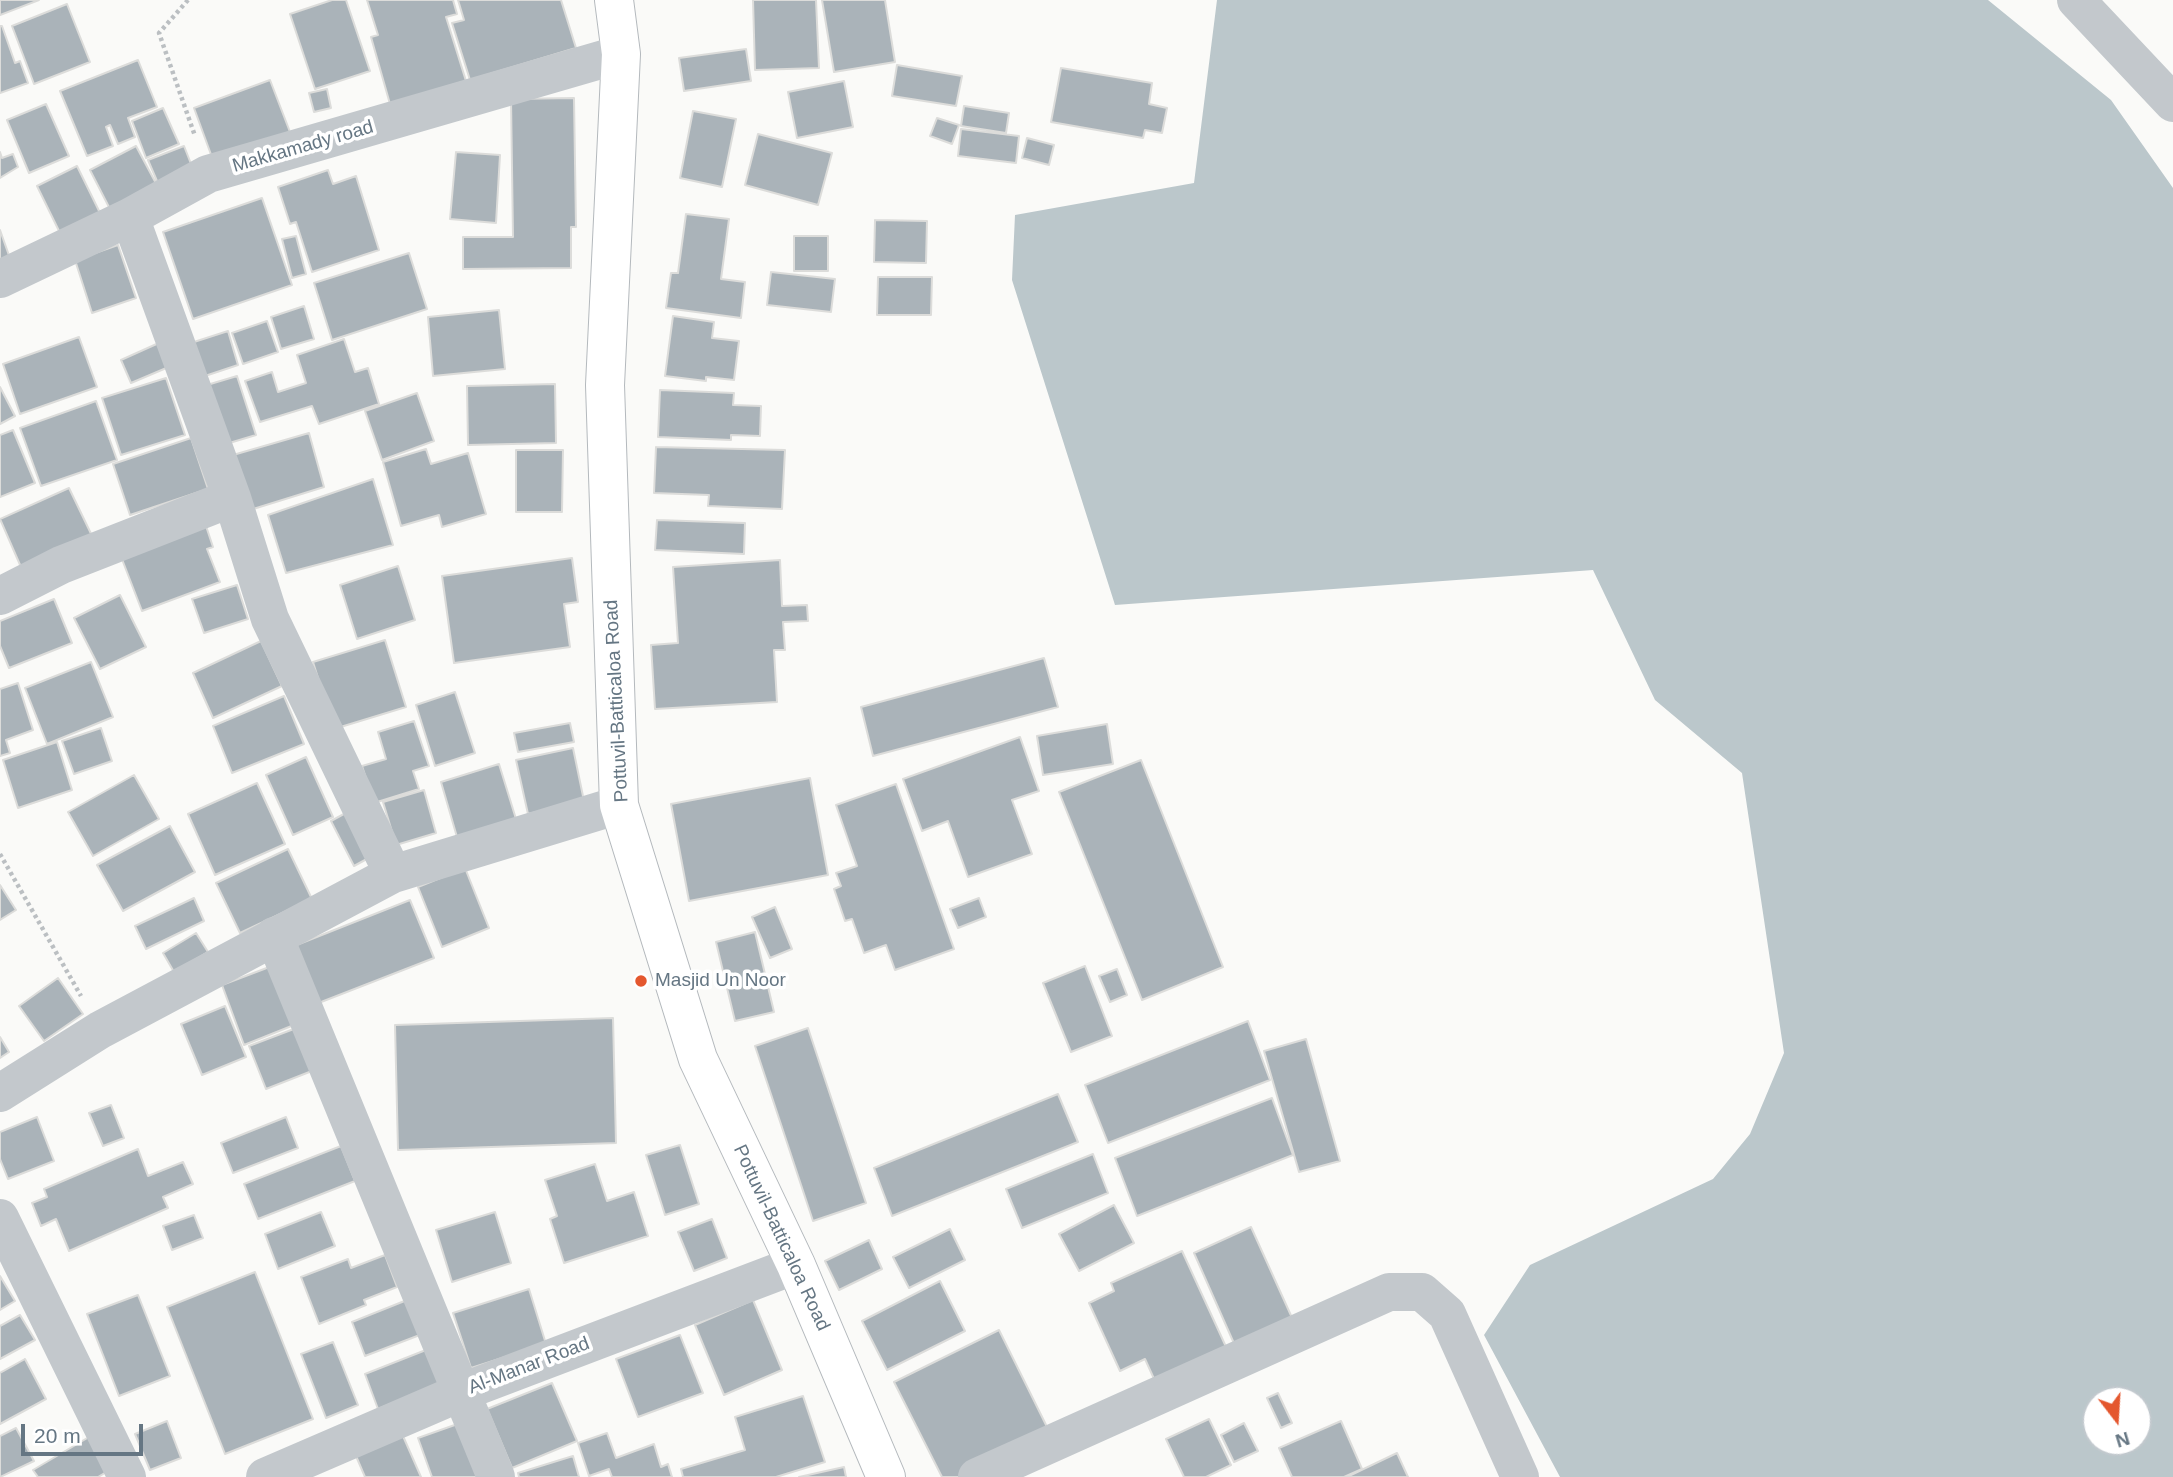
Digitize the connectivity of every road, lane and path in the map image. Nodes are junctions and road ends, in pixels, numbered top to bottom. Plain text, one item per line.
1 (188, 0) edge
2 (614, 0) edge
3 (2076, 0) edge
4 (621, 54) junction
5 (2173, 103) edge
6 (208, 174) junction
7 (130, 217) junction
8 (0, 279) edge
9 (232, 498) junction
10 (0, 596) edge
11 (619, 805) junction
12 (0, 854) edge
13 (393, 874) junction
14 (274, 936) junction
15 (100, 1030) junction
16 (0, 1093) edge
17 (0, 1219) edge
18 (796, 1265) junction
19 (462, 1392) junction
20 (127, 1477) edge
21 (265, 1477) edge
22 (496, 1477) edge
23 (886, 1477) edge
24 (977, 1477) edge
25 (1520, 1477) edge

1 - 6 path
2 - 4 highway, Pottuvil-Batticaloa Road
3 - 5 street
4 - 6 street, Makkamady road
4 - 11 highway, Pottuvil-Batticaloa Road
6 - 7 street, Makkamady road
7 - 8 street, Makkamady road
7 - 9 street
9 - 10 street
9 - 13 street
11 - 13 street
11 - 18 highway, Pottuvil-Batticaloa Road
12 - 15 path
13 - 14 street
14 - 15 street
14 - 19 street
15 - 16 street
17 - 20 street
18 - 19 street, Al-Manar Road
18 - 23 highway, Pottuvil-Batticaloa Road
19 - 21 street, Al-Manar Road
19 - 22 street
24 - 25 street

